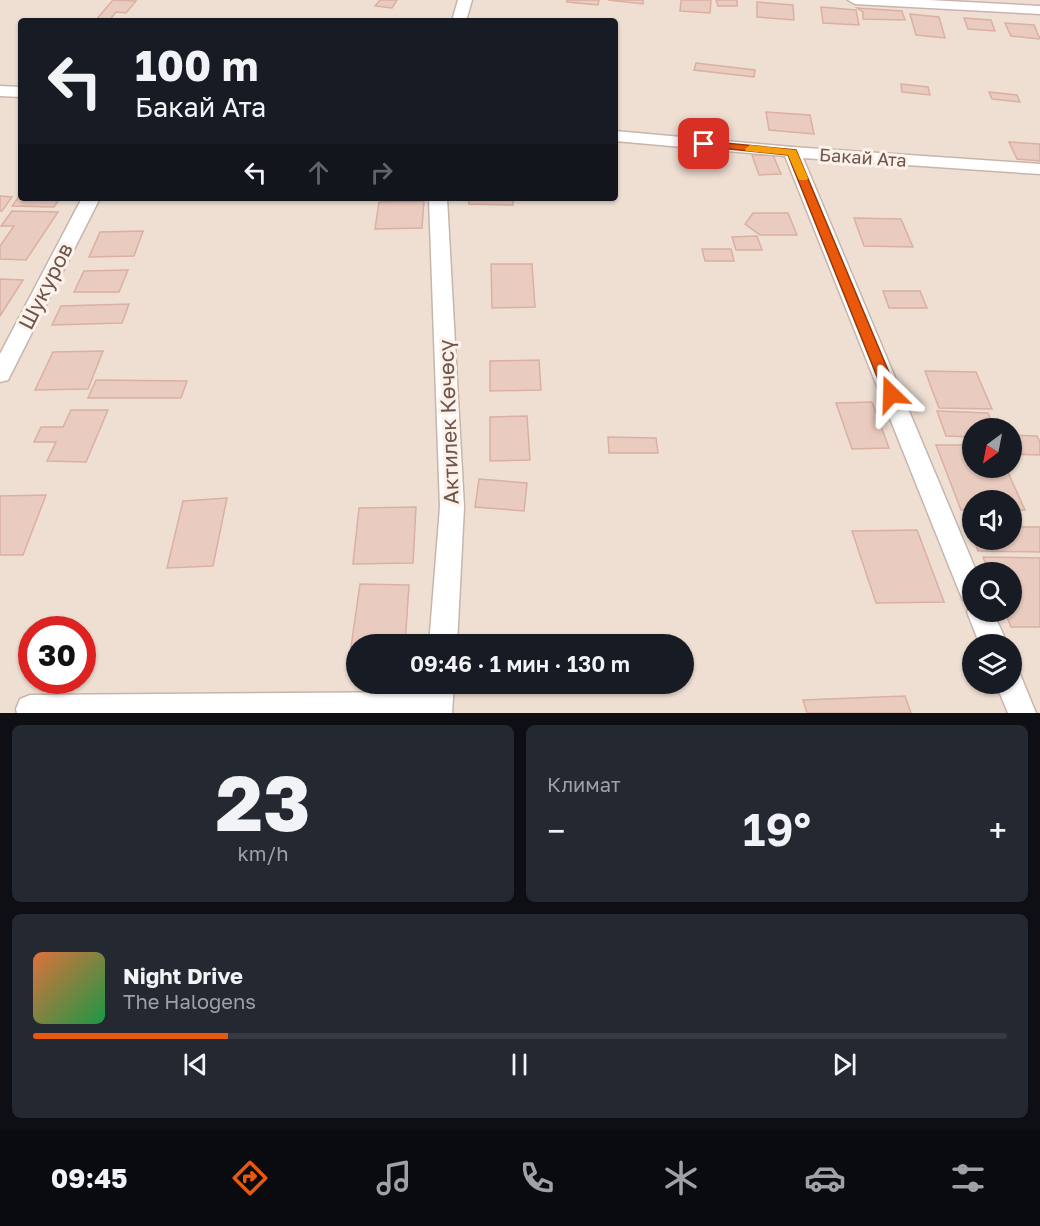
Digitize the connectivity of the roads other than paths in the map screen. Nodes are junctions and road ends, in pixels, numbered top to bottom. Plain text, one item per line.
1 (465, 0) edge
2 (855, 0) edge
3 (1040, 10) edge
4 (460, 18) edge
5 (0, 91) edge
6 (18, 92) edge
7 (618, 136) edge
8 (792, 153) junction
9 (1040, 169) edge
10 (89, 201) edge
11 (438, 201) edge
12 (0, 374) edge
13 (962, 567) edge
14 (443, 634) edge
15 (1014, 694) edge
16 (439, 701) edge
17 (30, 709) dead end
18 (1022, 713) edge

1 - 4 street
2 - 3 street
5 - 6 street
7 - 8 street, Бакай Ата
8 - 9 street, Бакай Ата
8 - 13 street
10 - 12 street, Шукуров
11 - 14 street, Актилек Көчөсү
15 - 18 street
16 - 17 street

